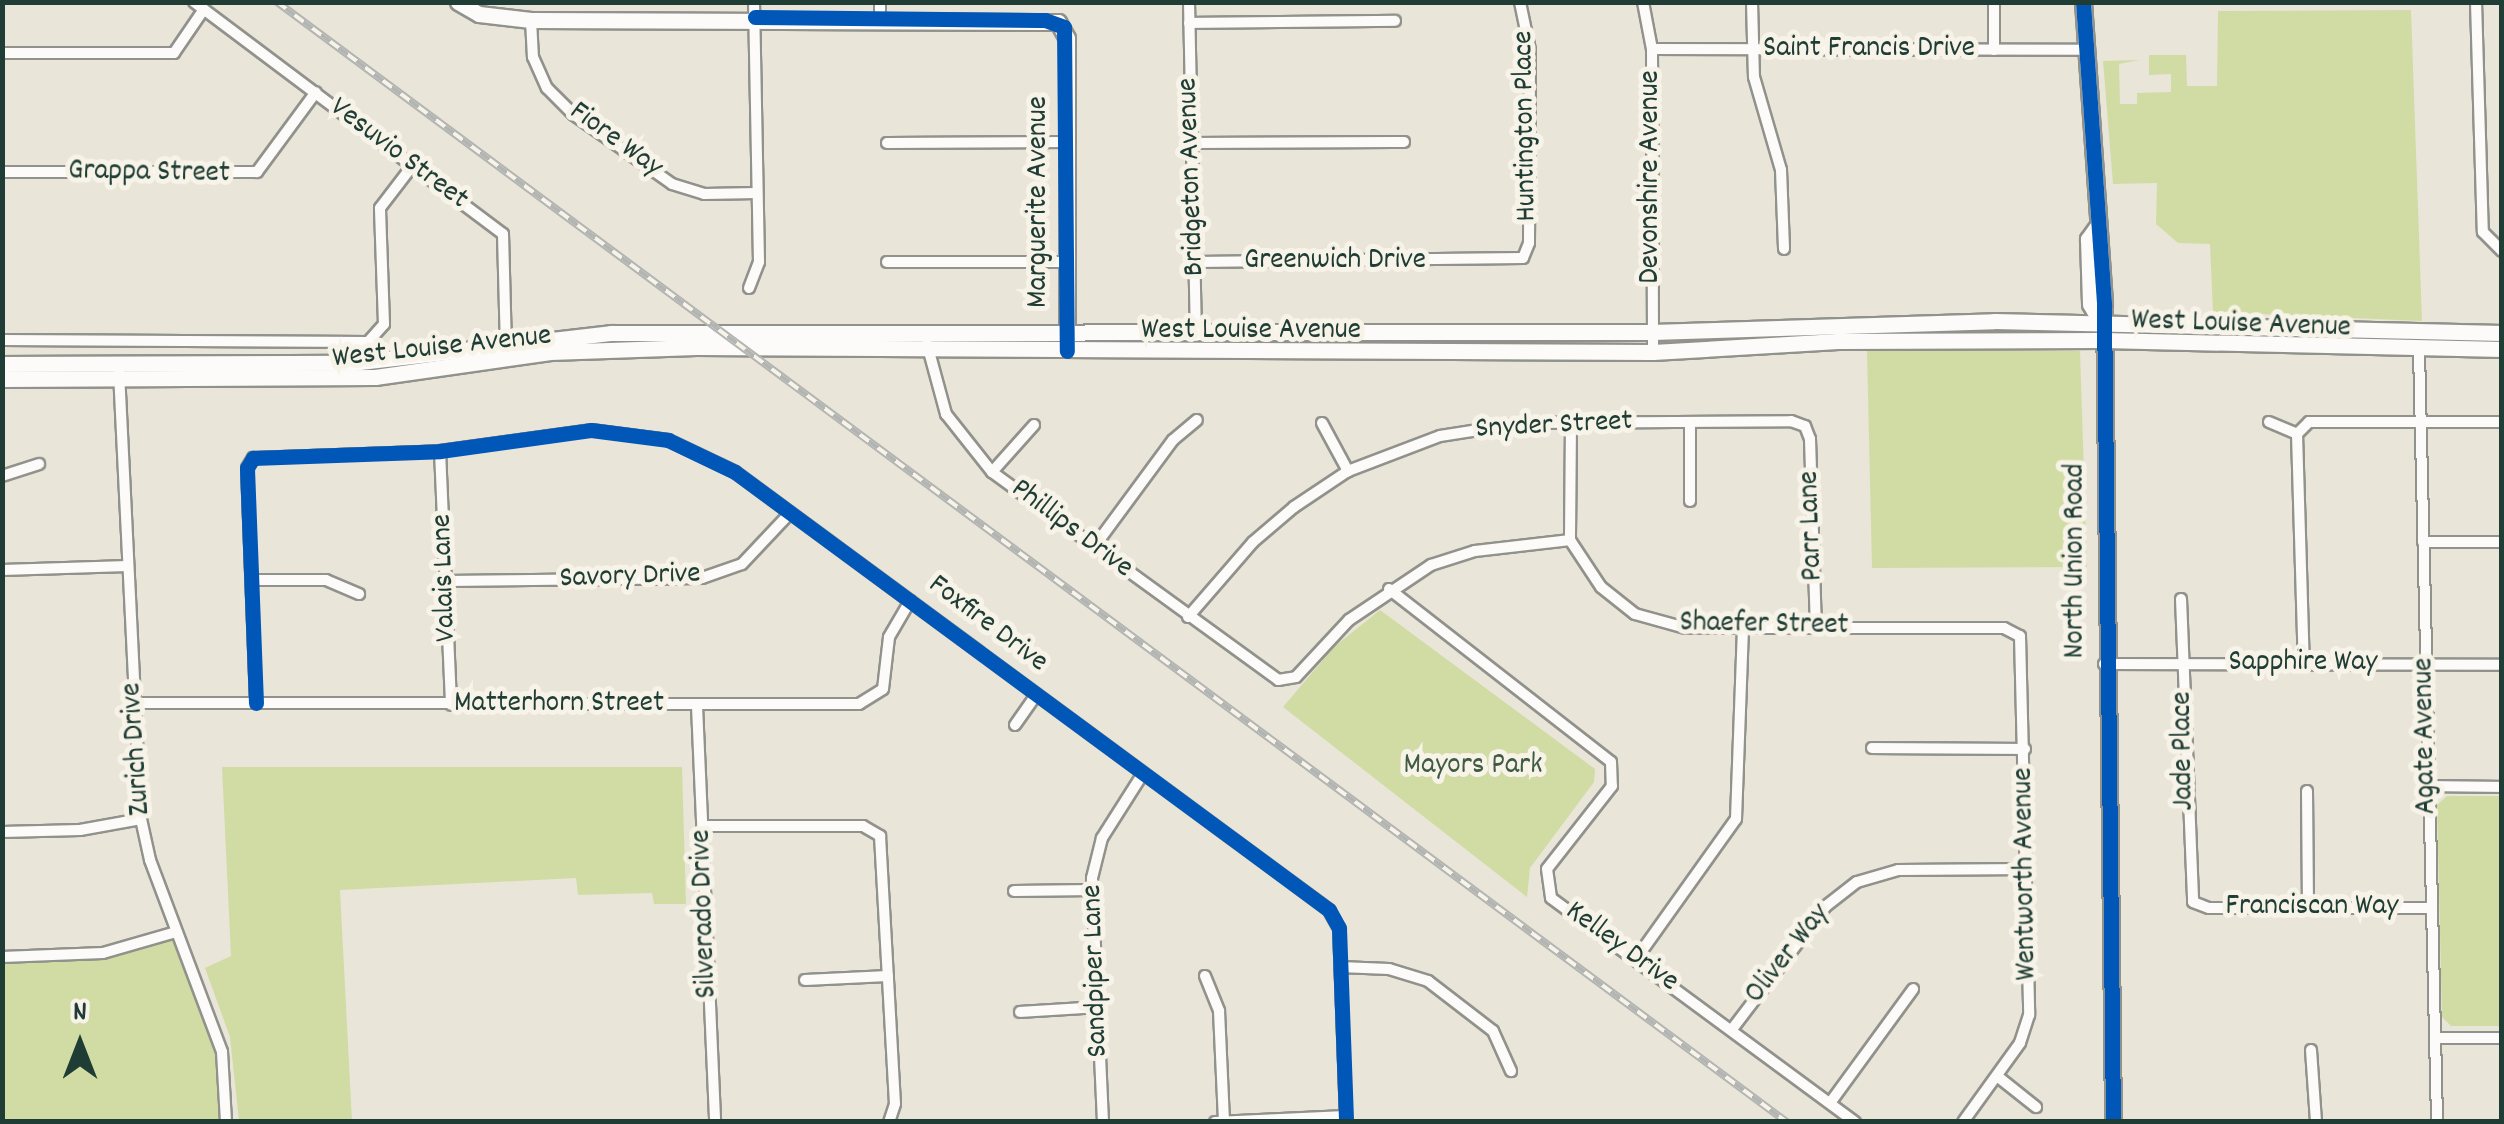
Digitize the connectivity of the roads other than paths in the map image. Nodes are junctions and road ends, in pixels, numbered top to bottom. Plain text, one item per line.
1 (458, 2) edge
2 (1189, 2) edge
3 (1520, 2) edge
4 (1643, 2) edge
5 (1752, 2) edge
6 (1994, 2) edge
7 (2083, 2) edge
8 (2476, 2) edge
9 (199, 6) edge
10 (755, 10) edge
11 (880, 10) edge
12 (532, 20) junction
13 (1394, 21) dead end
14 (1189, 23) junction
15 (1652, 50) junction
16 (1753, 50) junction
17 (1994, 50) junction
18 (2085, 50) junction
19 (2, 52) edge
20 (316, 92) junction
21 (887, 142) dead end
22 (1067, 142) junction
23 (1404, 142) dead end
24 (1192, 144) junction
25 (412, 166) junction
26 (2, 172) edge
27 (757, 194) junction
28 (1784, 249) dead end
29 (2497, 249) edge
30 (887, 262) dead end
31 (1067, 262) junction
32 (1197, 262) junction
33 (1474, 262) joint
34 (749, 288) dead end
35 (2100, 321) junction
36 (1068, 332) junction
37 (1196, 332) junction
38 (1652, 332) junction
39 (2502, 332) edge
40 (2, 340) edge
41 (2102, 340) junction
42 (160, 341) junction
43 (927, 341) junction
44 (506, 349) junction
45 (1067, 350) junction
46 (2420, 350) junction
47 (2502, 350) edge
48 (1196, 351) junction
49 (1653, 352) junction
50 (2, 364) edge
51 (160, 364) junction
52 (119, 371) junction
53 (2, 378) edge
54 (1198, 420) dead end
55 (1690, 422) junction
56 (2269, 422) dead end
57 (2420, 422) junction
58 (2502, 422) edge
59 (1322, 423) dead end
60 (1571, 423) junction
61 (1034, 425) dead end
62 (1805, 426) joint
63 (2296, 434) junction
64 (440, 452) junction
65 (39, 464) dead end
66 (1348, 471) junction
67 (992, 472) junction
68 (2, 476) edge
69 (1690, 501) dead end
70 (790, 513) junction
71 (1570, 540) junction
72 (2423, 542) junction
73 (2502, 542) edge
74 (1094, 547) junction
75 (128, 566) junction
76 (2, 570) edge
77 (252, 580) junction
78 (446, 580) junction
79 (1389, 589) junction
80 (359, 594) dead end
81 (2181, 599) dead end
82 (910, 602) junction
83 (1188, 617) junction
84 (1816, 627) junction
85 (1743, 628) junction
86 (1993, 628) joint
87 (2104, 664) junction
88 (2183, 664) junction
89 (2304, 664) junction
90 (2502, 664) edge
91 (2426, 665) junction
92 (1035, 696) junction
93 (134, 703) junction
94 (256, 704) junction
95 (451, 704) junction
96 (696, 706) junction
97 (1015, 725) dead end
98 (1872, 748) dead end
99 (2025, 748) junction
100 (1142, 775) junction
101 (2429, 786) junction
102 (2502, 786) edge
103 (2307, 791) dead end
104 (141, 819) junction
105 (703, 826) junction
106 (2, 832) edge
107 (2027, 869) junction
108 (1093, 890) junction
109 (1014, 891) dead end
110 (2193, 902) joint
111 (2308, 908) junction
112 (2432, 908) junction
113 (176, 932) junction
114 (2, 956) edge
115 (1636, 959) junction
116 (1340, 967) junction
117 (888, 976) junction
118 (1205, 976) dead end
119 (805, 980) dead end
120 (1914, 989) dead end
121 (1099, 1007) junction
122 (1020, 1012) dead end
123 (1732, 1028) junction
124 (2435, 1038) junction
125 (2502, 1038) edge
126 (2310, 1050) dead end
127 (1511, 1070) dead end
128 (1998, 1076) junction
129 (1830, 1103) junction
130 (2036, 1107) dead end
131 (1346, 1119) edge
132 (1224, 1121) edge
133 (226, 1122) edge
134 (715, 1122) edge
135 (889, 1122) edge
136 (1103, 1122) edge
137 (1215, 1122) edge
138 (1855, 1122) edge
139 (1963, 1122) edge
140 (2113, 1122) edge
141 (2316, 1122) edge
142 (2437, 1122) edge

1 - 12 main road
2 - 14 street, Bridgeton Avenue
3 - 33 street, Huntington Place
4 - 15 street, Devonshire Avenue
5 - 16 street
6 - 17 street
7 - 18 main road, North Union Road
8 - 29 street
9 - 19 street
9 - 20 street, Vesuvio Street
10 - 11 main road
10 - 12 main road
10 - 27 street
11 - 22 main road, Marguerite Avenue
12 - 27 street, Fiore Way
13 - 14 street
14 - 24 street, Bridgeton Avenue
15 - 16 street, Saint Francis Drive
15 - 38 street, Devonshire Avenue
16 - 17 street, Saint Francis Drive
16 - 28 street
17 - 18 street, Saint Francis Drive
18 - 35 main road, North Union Road
20 - 25 street, Vesuvio Street
20 - 26 street, Grappa Street
21 - 22 street
22 - 31 main road, Marguerite Avenue
23 - 24 street
24 - 32 street, Bridgeton Avenue
25 - 42 street
25 - 44 street, Vesuvio Street
27 - 34 street
30 - 31 street
31 - 36 main road, Marguerite Avenue
32 - 33 street, Greenwich Drive
32 - 37 street, Bridgeton Avenue
35 - 38 main road, West Louise Avenue
35 - 39 main road, West Louise Avenue
35 - 41 main road, North Union Road
36 - 37 main road, West Louise Avenue
36 - 43 main road, West Louise Avenue
36 - 45 main road, Marguerite Avenue
37 - 38 main road, West Louise Avenue
37 - 48 street, Bridgeton Avenue
38 - 49 street, Devonshire Avenue
40 - 42 street
41 - 46 main road, West Louise Avenue
41 - 49 main road, West Louise Avenue
41 - 87 main road, North Union Road
42 - 51 street
43 - 44 main road, West Louise Avenue
43 - 45 main road, West Louise Avenue
43 - 67 street, Phillips Drive
44 - 51 main road, West Louise Avenue
44 - 52 main road, West Louise Avenue
45 - 48 main road, West Louise Avenue
46 - 47 main road, West Louise Avenue
46 - 57 street, Agate Avenue
48 - 49 main road, West Louise Avenue
50 - 52 main road, West Louise Avenue
51 - 52 main road, West Louise Avenue
52 - 53 main road, West Louise Avenue
52 - 75 street, Zurich Drive
54 - 74 street
55 - 60 street, Snyder Street
55 - 62 street, Snyder Street
55 - 69 street
56 - 63 street
57 - 58 street
57 - 63 street
57 - 72 street, Agate Avenue
59 - 66 street
60 - 66 street, Snyder Street
60 - 71 street
61 - 67 street
62 - 84 street, Parr Lane
63 - 89 street
64 - 70 street, Foxfire Drive
64 - 77 street, Foxfire Drive
64 - 78 street, Valais Lane
65 - 68 street
66 - 83 street, Snyder Street
67 - 74 street, Phillips Drive
70 - 78 street, Savory Drive
70 - 82 street, Foxfire Drive
71 - 79 street
71 - 85 street, Shaefer Street
72 - 73 street
72 - 91 street, Agate Avenue
74 - 83 street, Phillips Drive
75 - 76 street
75 - 93 street, Zurich Drive
77 - 80 street
77 - 94 street
78 - 95 street, Valais Lane
79 - 83 street, Phillips Drive
79 - 115 street, Kelley Drive
81 - 88 street, Jade Place
82 - 92 street, Foxfire Drive
82 - 96 street, Matterhorn Street
84 - 85 street, Shaefer Street
84 - 86 street, Shaefer Street
85 - 115 street
86 - 99 street, Wentworth Avenue
87 - 88 street, Sapphire Way
87 - 140 main road, North Union Road
88 - 89 street, Sapphire Way
88 - 110 street, Jade Place
89 - 91 street, Sapphire Way
90 - 91 street, Sapphire Way
91 - 101 street, Agate Avenue
92 - 97 street, Foxfire Drive
92 - 100 street, Foxfire Drive
93 - 94 street, Matterhorn Street
93 - 104 street, Zurich Drive
94 - 95 street, Matterhorn Street
95 - 96 street, Matterhorn Street
96 - 105 street, Silverado Drive
98 - 99 street
99 - 107 street, Wentworth Avenue
100 - 108 street, Sandpiper Lane
100 - 116 street, Foxfire Drive
101 - 102 street
101 - 112 street, Agate Avenue
103 - 111 street
104 - 106 street
104 - 113 street, Zurich Drive
105 - 117 street
105 - 134 street, Silverado Drive
107 - 123 street, Oliver Way
107 - 128 street, Wentworth Avenue
108 - 109 street
108 - 121 street, Sandpiper Lane
110 - 111 street, Franciscan Way
111 - 112 street, Franciscan Way
112 - 124 street, Agate Avenue
113 - 114 street
113 - 133 street, Zurich Drive
115 - 123 street, Kelley Drive
116 - 127 street
116 - 131 street, Foxfire Drive
117 - 119 street
117 - 135 street
118 - 132 street
120 - 129 street
121 - 122 street
121 - 136 street, Sandpiper Lane
123 - 129 street, Kelley Drive
124 - 125 street
124 - 142 street, Agate Avenue
126 - 141 street
128 - 130 street
128 - 139 street, Wentworth Avenue
129 - 138 street, Kelley Drive
131 - 132 street
132 - 137 street

